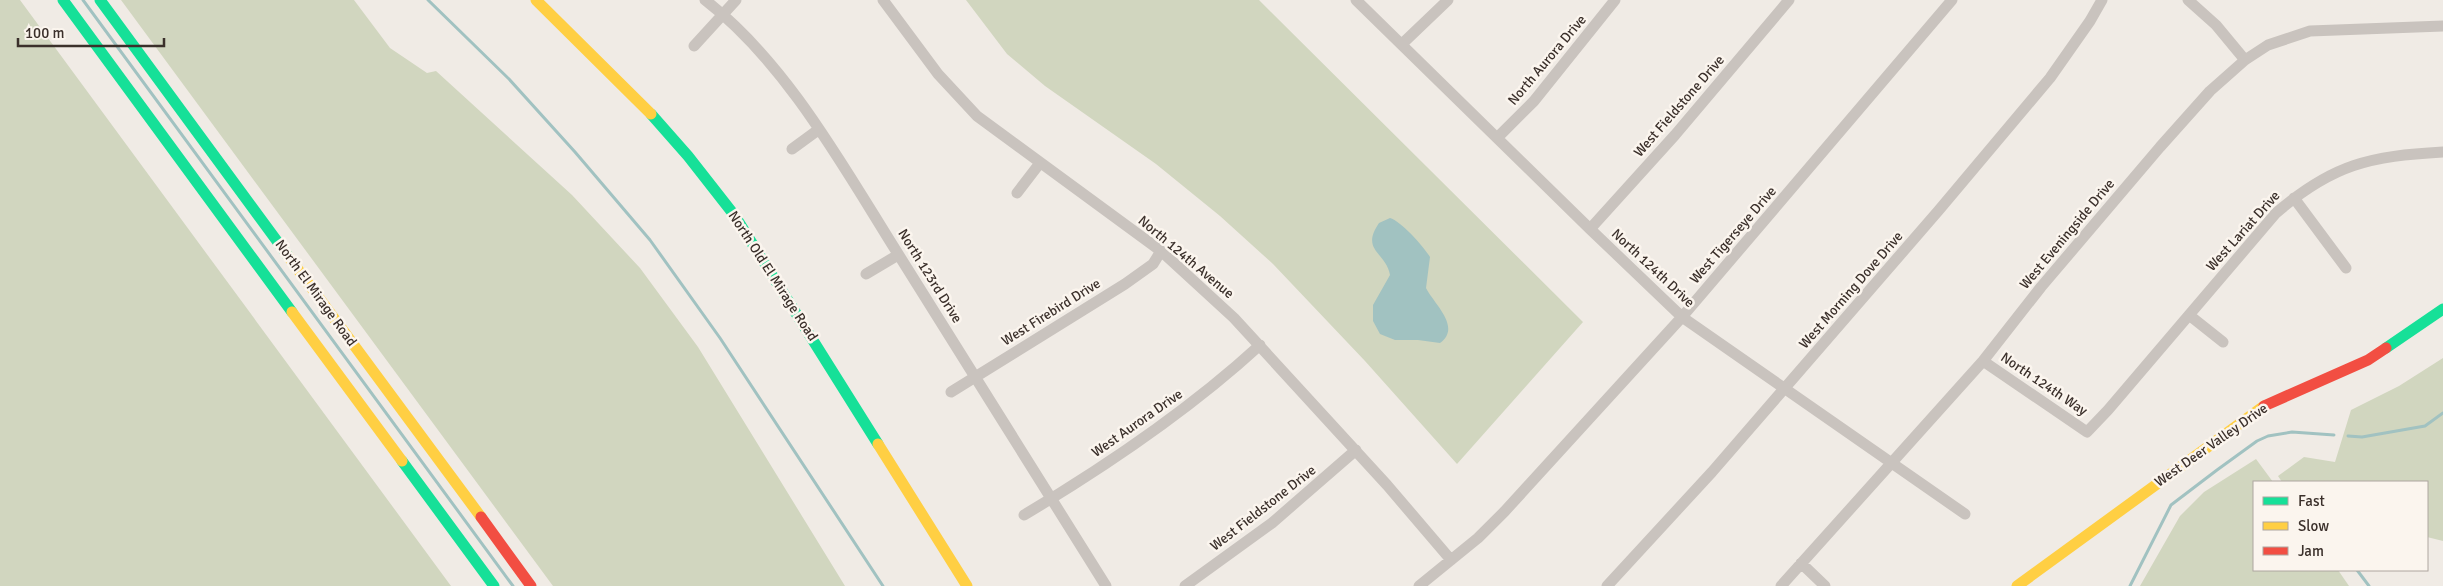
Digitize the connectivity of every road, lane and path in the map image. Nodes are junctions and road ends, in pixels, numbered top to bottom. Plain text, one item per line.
1 (63, 0) edge
2 (100, 0) edge
3 (536, 0) edge
4 (705, 0) edge
5 (736, 0) edge
6 (883, 0) edge
7 (1356, 0) edge
8 (1448, 0) edge
9 (1615, 0) edge
10 (1789, 0) edge
11 (1952, 0) edge
12 (2102, 0) edge
13 (2188, 0) edge
14 (723, 14) junction
15 (2443, 26) edge
16 (1402, 44) junction
17 (694, 46) dead end
18 (2245, 60) junction
19 (818, 130) junction
20 (1498, 137) junction
21 (792, 149) dead end
22 (2443, 152) edge
23 (1040, 162) junction
24 (1017, 193) dead end
25 (2294, 198) junction
26 (1590, 229) junction
27 (1160, 251) junction
28 (898, 255) junction
29 (2346, 268) dead end
30 (866, 274) dead end
31 (2443, 309) edge
32 (2190, 315) junction
33 (1682, 316) junction
34 (2223, 342) dead end
35 (1260, 345) junction
36 (1984, 361) junction
37 (976, 376) junction
38 (1785, 389) junction
39 (950, 392) dead end
40 (2086, 432) joint
41 (1356, 450) junction
42 (1890, 463) junction
43 (1052, 498) junction
44 (1965, 514) dead end
45 (1024, 515) dead end
46 (1451, 560) junction
47 (1801, 563) junction
48 (494, 586) edge
49 (531, 586) edge
50 (967, 586) edge
51 (1106, 586) edge
52 (1185, 586) edge
53 (1419, 586) edge
54 (1607, 586) edge
55 (1781, 586) edge
56 (1825, 586) edge
57 (2017, 586) edge

1 - 48 main road
2 - 49 main road, North El Mirage Road
3 - 50 main road, North Old El Mirage Road
4 - 14 street, North 123rd Drive
5 - 14 street
6 - 23 street, North 124th Avenue
7 - 16 street, North 124th Drive
8 - 16 street
9 - 20 street, North Aurora Drive
10 - 26 street, West Fieldstone Drive
11 - 33 street, West Tigerseye Drive
12 - 38 street, West Morning Dove Drive
13 - 18 street
14 - 17 street
14 - 19 street, North 123rd Drive
15 - 18 street, West Eveningside Drive
16 - 20 street, North 124th Drive
18 - 36 street, West Eveningside Drive
19 - 21 street
19 - 28 street, North 123rd Drive
20 - 26 street, North 124th Drive
22 - 25 street, West Lariat Drive
23 - 24 street
23 - 27 street, North 124th Avenue
25 - 29 street
25 - 32 street, West Lariat Drive
26 - 33 street, North 124th Drive
27 - 35 street, North 124th Avenue
27 - 37 street, West Firebird Drive
28 - 30 street
28 - 37 street, North 123rd Drive
31 - 57 main road, West Deer Valley Drive
32 - 34 street
32 - 40 street, West Lariat Drive
33 - 38 street, North 124th Drive
33 - 46 street, West Tigerseye Drive
35 - 41 street, North 124th Avenue
35 - 43 street, West Aurora Drive
36 - 40 street, North 124th Way
36 - 42 street, West Eveningside Drive
37 - 39 street, West Firebird Drive
37 - 43 street, North 123rd Drive
38 - 42 street, North 124th Drive
38 - 54 street, West Morning Dove Drive
41 - 46 street, North 124th Avenue
41 - 52 street, West Fieldstone Drive
42 - 44 street, North 124th Drive
42 - 47 street, West Eveningside Drive
43 - 45 street, West Aurora Drive
43 - 51 street, North 123rd Drive
46 - 53 street, West Tigerseye Drive
47 - 55 street, West Eveningside Drive
47 - 56 street

